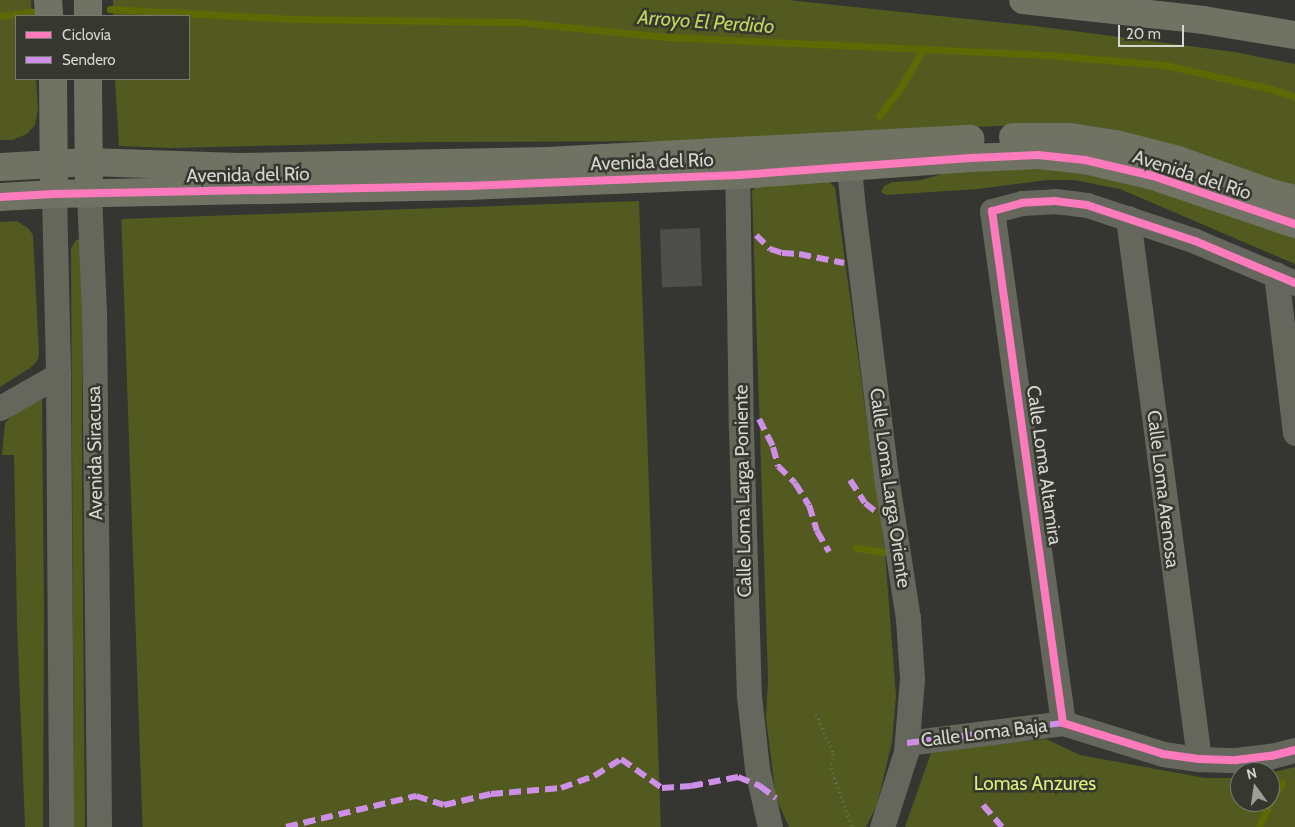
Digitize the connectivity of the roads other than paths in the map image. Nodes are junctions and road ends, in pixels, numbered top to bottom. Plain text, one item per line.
1 (48, 0) edge
2 (88, 0) edge
3 (1023, 0) edge
4 (49, 15) edge
5 (88, 15) edge
6 (1295, 35) edge
7 (53, 80) edge
8 (88, 80) edge
9 (848, 157) junction
10 (88, 162) junction
11 (53, 164) junction
12 (738, 164) junction
13 (0, 167) edge
14 (54, 194) junction
15 (89, 194) junction
16 (0, 197) edge
17 (1295, 200) edge
18 (1128, 218) junction
19 (1295, 224) edge
20 (1286, 278) edge
21 (58, 375) junction
22 (0, 408) edge
23 (1295, 433) edge
24 (1063, 723) junction
25 (907, 743) junction
26 (1295, 750) edge
27 (1198, 759) junction
28 (61, 827) edge
29 (99, 827) edge
30 (770, 827) edge
31 (882, 827) edge

1 - 4 street
2 - 5 street
3 - 6 street
7 - 11 street, Avenida Siracusa, bridge
8 - 10 street, Avenida Siracusa, bridge
9 - 12 street, Avenida del Río
9 - 17 street, Avenida del Río
9 - 19 street, Avenida del Río
9 - 25 street, Calle Loma Larga Oriente
10 - 11 street, Avenida del Río
10 - 12 street, Avenida del Río
10 - 15 street, Avenida Siracusa, bridge
11 - 13 street, Avenida del Río
11 - 14 street, Avenida Siracusa, bridge
12 - 15 street, Avenida del Río
12 - 30 street, Calle Loma Larga Poniente
14 - 15 street, Avenida del Río
14 - 16 street, Avenida del Río
14 - 21 street, Avenida Siracusa
15 - 29 street, Avenida Siracusa
18 - 20 street
18 - 24 street, Calle Loma Altamira
18 - 27 street, Calle Loma Arenosa
20 - 23 street
21 - 22 street
21 - 28 street, Avenida Siracusa
24 - 25 street, Calle Loma Baja
24 - 27 street, Calle Loma Baja
25 - 31 street, Calle Loma Larga Oriente
26 - 27 street, Calle Loma Baja

